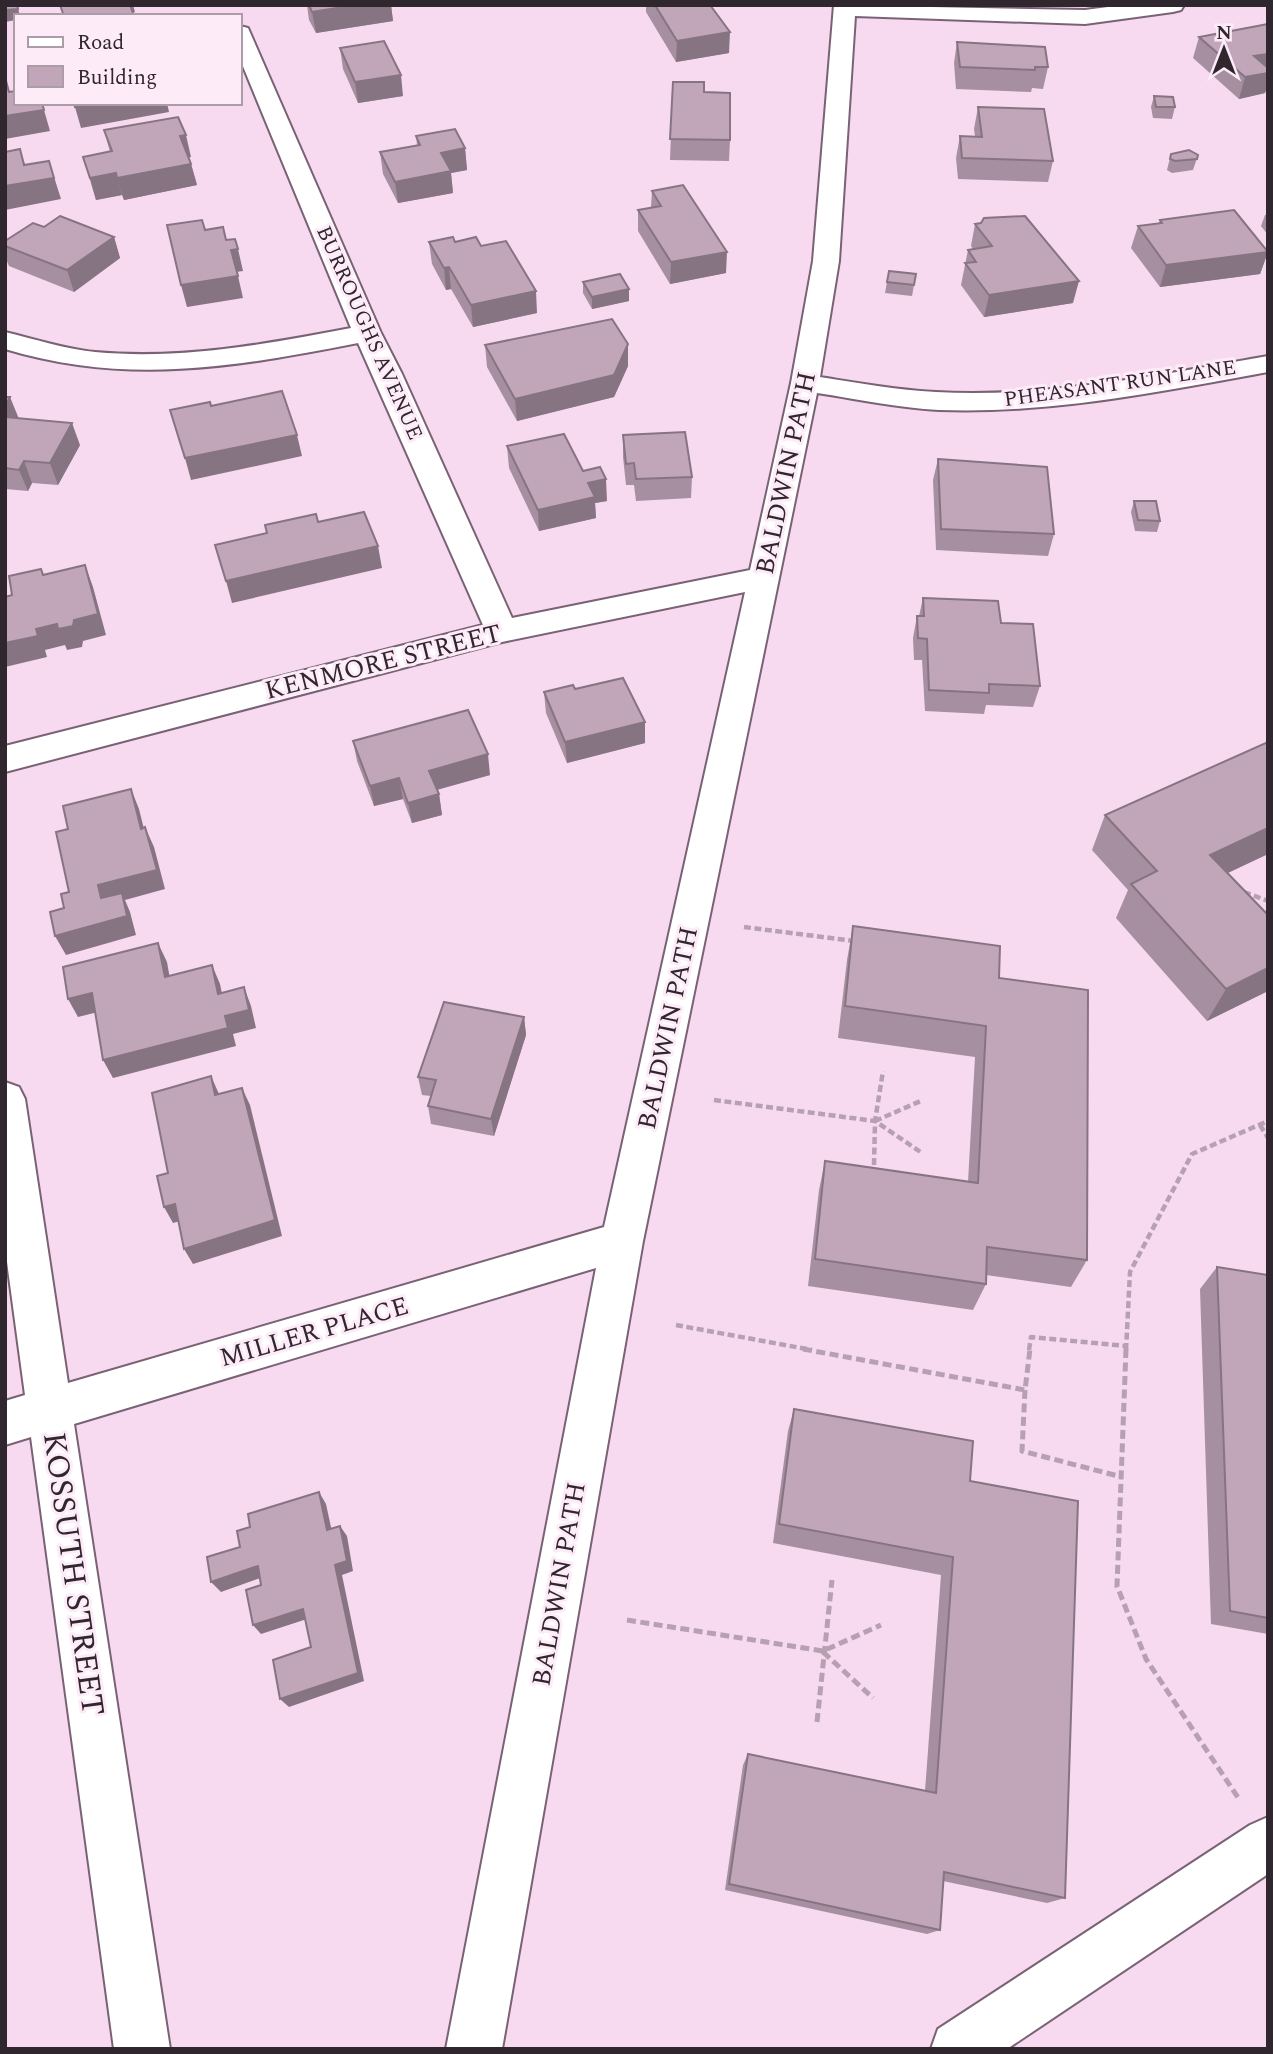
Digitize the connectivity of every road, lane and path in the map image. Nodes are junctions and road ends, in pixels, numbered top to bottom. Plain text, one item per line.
1 (1173, 5) edge
2 (844, 7) edge
3 (242, 38) edge
4 (367, 334) junction
5 (5, 340) edge
6 (1268, 364) edge
7 (805, 383) junction
8 (765, 578) junction
9 (502, 631) junction
10 (5, 759) edge
11 (1237, 890) edge
12 (1268, 901) edge
13 (744, 927) dead end
14 (862, 942) edge
15 (883, 1071) dead end
16 (5, 1099) edge
17 (714, 1100) dead end
18 (923, 1100) dead end
19 (874, 1121) junction
20 (1268, 1121) edge
21 (1260, 1125) junction
22 (1268, 1138) edge
23 (922, 1153) dead end
24 (874, 1165) edge
25 (622, 1241) junction
26 (676, 1325) dead end
27 (1126, 1346) junction
28 (1025, 1391) junction
29 (50, 1409) junction
30 (5, 1423) edge
31 (1122, 1477) junction
32 (832, 1580) edge
33 (627, 1620) dead end
34 (881, 1625) dead end
35 (823, 1651) junction
36 (873, 1698) dead end
37 (817, 1722) dead end
38 (1256, 1825) edge
39 (142, 2049) edge
40 (474, 2049) edge
41 (958, 2049) edge

1 - 2 street
2 - 7 street, BALDWIN PATH
3 - 4 street, BURROUGHS AVENUE
4 - 5 street
4 - 9 street, BURROUGHS AVENUE
6 - 7 street, PHEASANT RUN LANE
7 - 8 street, BALDWIN PATH
8 - 9 street, KENMORE STREET
8 - 25 street, BALDWIN PATH
9 - 10 street, KENMORE STREET
11 - 12 path
13 - 14 path
15 - 19 path
16 - 29 street, KOSSUTH STREET
17 - 19 path
18 - 19 path
19 - 23 path
19 - 24 path
20 - 21 path
21 - 22 path
21 - 27 path
25 - 29 street, MILLER PLACE
25 - 40 street, BALDWIN PATH
26 - 28 path
27 - 28 path
27 - 31 path
28 - 31 path
29 - 30 street, MILLER PLACE
29 - 39 street, KOSSUTH STREET
31 - 38 path
32 - 35 path
33 - 35 path
34 - 35 path
35 - 36 path
35 - 37 path
38 - 41 street

